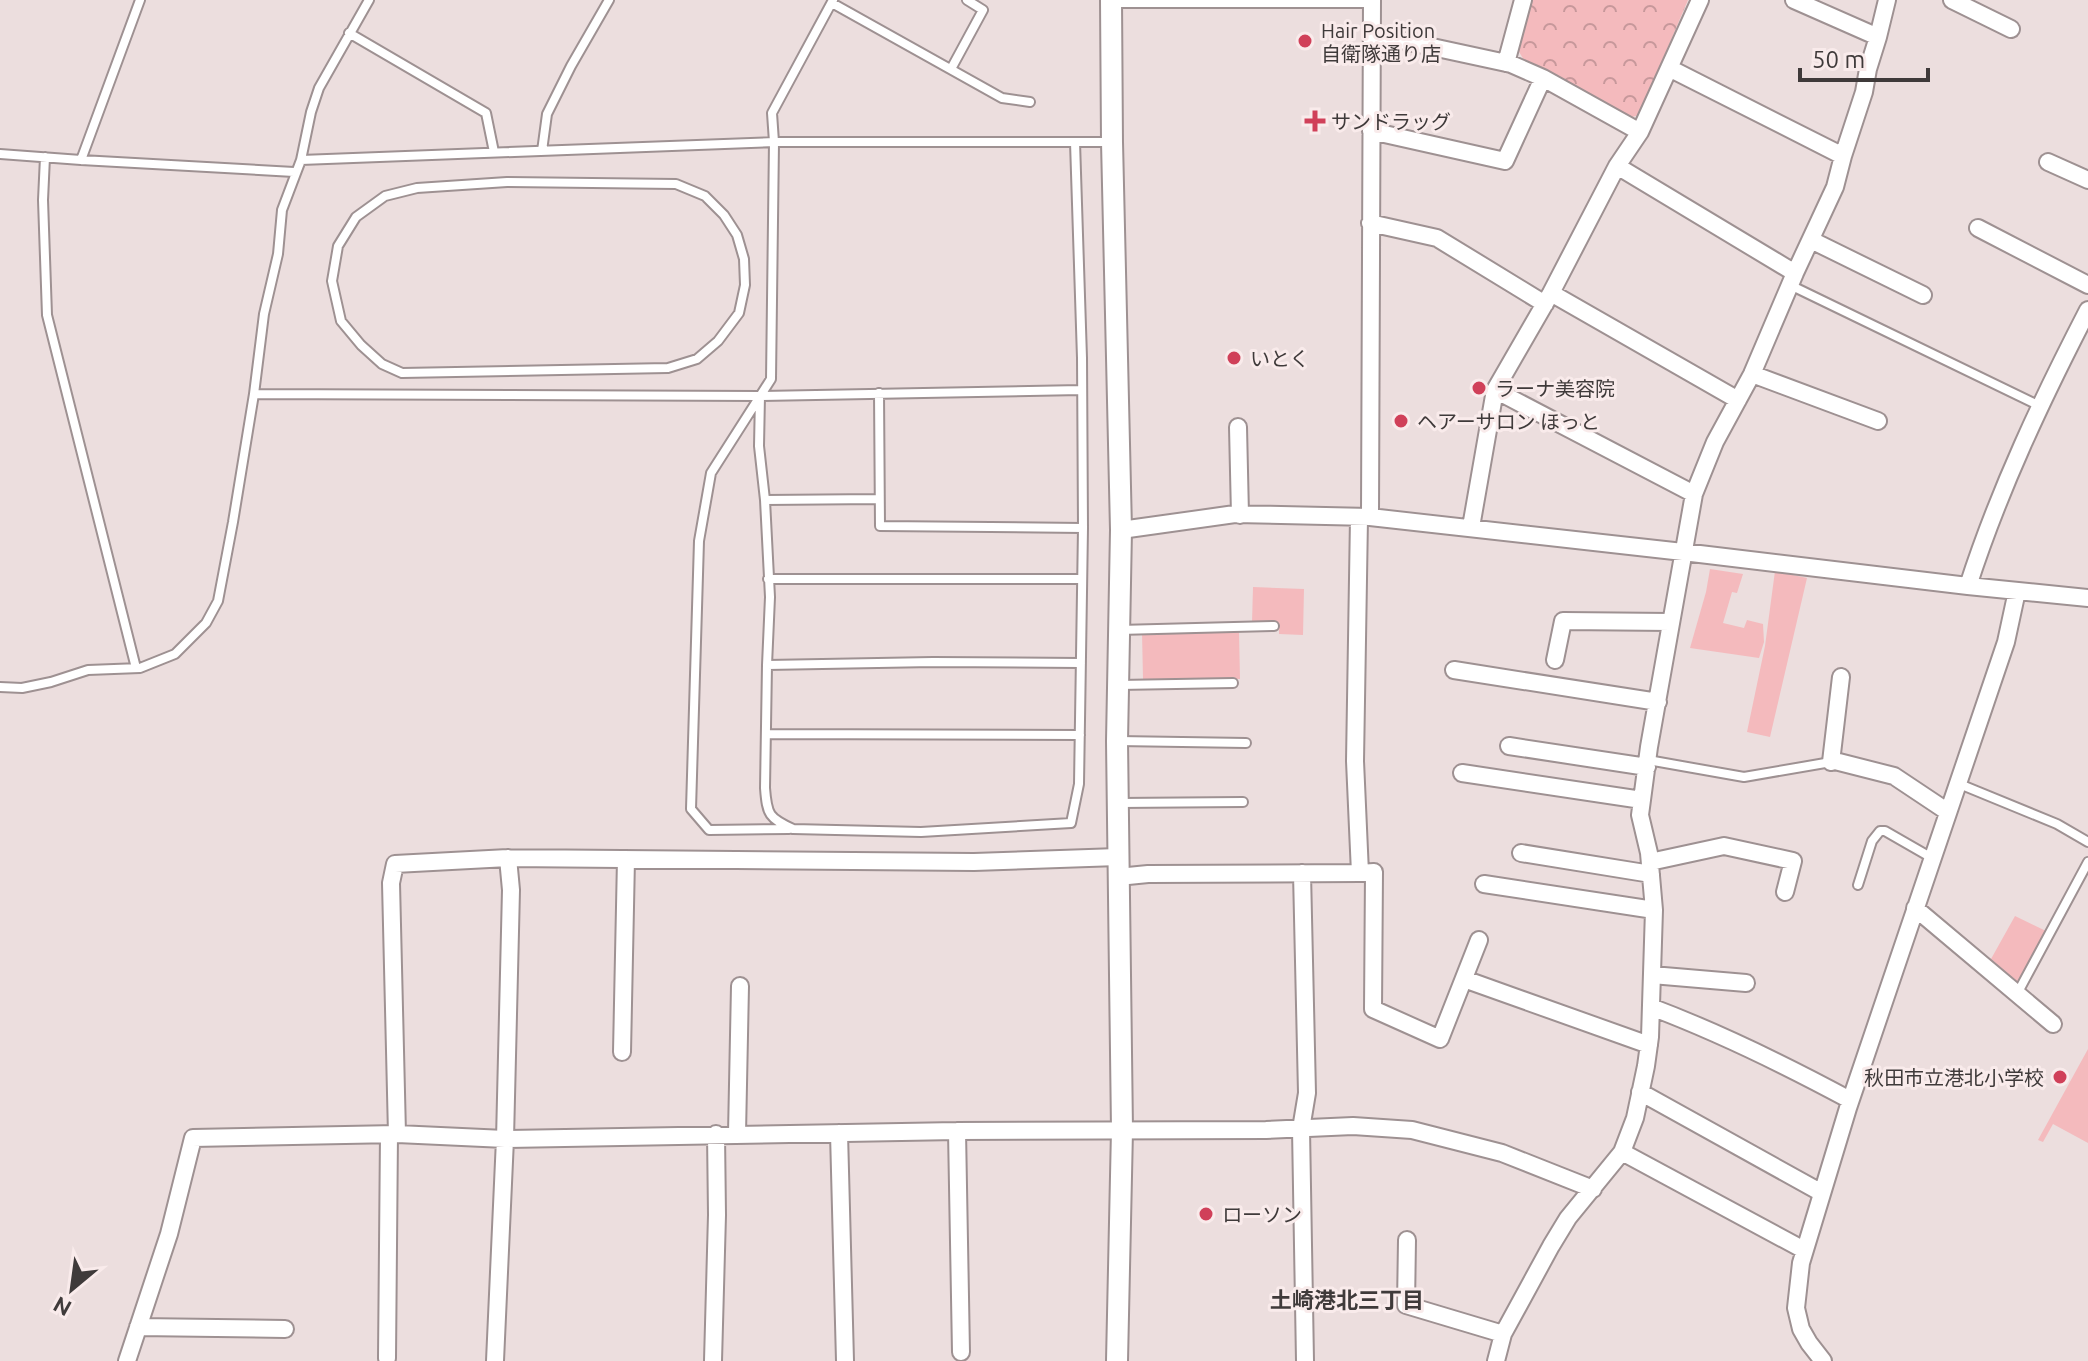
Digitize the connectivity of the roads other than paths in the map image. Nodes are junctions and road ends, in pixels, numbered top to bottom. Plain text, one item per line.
1 (140, 0) edge
2 (609, 0) edge
3 (967, 0) edge
4 (1523, 0) edge
5 (1700, 0) edge
6 (1794, 0) edge
7 (1887, 0) edge
8 (1952, 0) edge
9 (367, 1) edge
10 (1111, 1) edge
11 (1372, 1) edge
12 (832, 2) edge
13 (2011, 29) dead end
14 (349, 33) junction
15 (1372, 34) junction
16 (1878, 37) junction
17 (1506, 63) junction
18 (1669, 68) junction
19 (951, 69) junction
20 (1543, 78) junction
21 (1030, 102) dead end
22 (1371, 131) junction
23 (1640, 132) junction
24 (774, 142) junction
25 (1075, 142) junction
26 (1112, 142) junction
27 (542, 151) junction
28 (494, 152) junction
29 (0, 154) edge
30 (1843, 156) junction
31 (45, 157) junction
32 (81, 160) junction
33 (301, 160) junction
34 (2048, 162) dead end
35 (1617, 166) junction
36 (294, 172) junction
37 (2088, 180) edge
38 (1370, 223) junction
39 (1978, 228) dead end
40 (1811, 240) junction
41 (1793, 279) junction
42 (2088, 285) edge
43 (1923, 295) dead end
44 (1548, 298) junction
45 (2088, 310) edge
46 (668, 368) joint
47 (1752, 374) junction
48 (1081, 390) junction
49 (1495, 390) junction
50 (879, 393) junction
51 (254, 394) junction
52 (760, 396) junction
53 (1738, 400) junction
54 (2040, 406) junction
55 (1878, 421) dead end
56 (1238, 427) dead end
57 (1694, 494) junction
58 (879, 499) junction
59 (765, 500) junction
60 (1240, 515) junction
61 (1364, 518) junction
62 (1471, 527) junction
63 (1083, 528) junction
64 (1121, 530) junction
65 (1683, 552) junction
66 (768, 579) junction
67 (1082, 579) junction
68 (1968, 586) junction
69 (2017, 591) junction
70 (2088, 598) edge
71 (1671, 622) junction
72 (1274, 626) dead end
73 (1119, 630) junction
74 (1555, 660) dead end
75 (1081, 663) junction
76 (767, 665) junction
77 (136, 668) junction
78 (1454, 670) dead end
79 (1841, 677) dead end
80 (1233, 683) dead end
81 (1118, 685) junction
82 (0, 687) edge
83 (1658, 702) junction
84 (766, 734) junction
85 (1080, 735) junction
86 (1117, 741) junction
87 (1246, 743) dead end
88 (1509, 746) dead end
89 (1831, 762) junction
90 (1647, 763) junction
91 (1462, 773) dead end
92 (1957, 783) junction
93 (1642, 800) junction
94 (1243, 802) dead end
95 (1118, 803) junction
96 (1948, 812) junction
97 (793, 829) junction
98 (2088, 842) edge
99 (1521, 853) dead end
100 (508, 858) junction
101 (1932, 858) junction
102 (626, 859) junction
103 (2088, 862) edge
104 (1118, 867) junction
105 (1650, 868) junction
106 (1302, 873) junction
107 (1360, 873) junction
108 (1484, 884) dead end
109 (1858, 885) dead end
110 (1785, 892) dead end
111 (1915, 908) junction
112 (1654, 910) junction
113 (1479, 940) dead end
114 (1652, 975) junction
115 (1464, 979) junction
116 (1746, 983) dead end
117 (740, 986) dead end
118 (2017, 994) junction
119 (1651, 1007) junction
120 (2053, 1024) dead end
121 (1649, 1045) junction
122 (622, 1052) dead end
123 (1640, 1092) junction
124 (1850, 1100) junction
125 (1301, 1129) junction
126 (1122, 1130) junction
127 (957, 1131) junction
128 (839, 1133) junction
129 (393, 1134) junction
130 (716, 1134) junction
131 (737, 1134) junction
132 (505, 1139) junction
133 (1622, 1152) junction
134 (1593, 1189) junction
135 (1822, 1193) junction
136 (1407, 1240) dead end
137 (1804, 1250) junction
138 (138, 1327) junction
139 (285, 1329) dead end
140 (1503, 1334) junction
141 (961, 1352) dead end
142 (387, 1358) dead end
143 (127, 1361) edge
144 (495, 1361) edge
145 (713, 1361) edge
146 (845, 1361) edge
147 (1117, 1361) edge
148 (1305, 1361) edge
149 (1496, 1361) edge
150 (1823, 1361) edge

1 - 32 lane
2 - 27 lane
3 - 19 lane
4 - 17 street
5 - 18 street
6 - 16 street
7 - 16 street
8 - 13 street
9 - 14 lane
10 - 11 lane
10 - 26 street
11 - 15 street
12 - 19 lane
12 - 24 lane
14 - 28 lane
14 - 33 lane
15 - 17 street
15 - 22 street
16 - 30 street
17 - 20 street
18 - 23 street
18 - 30 street
19 - 21 lane
20 - 22 street
20 - 23 street
22 - 38 street
23 - 35 street
24 - 25 lane
24 - 27 lane
24 - 52 lane
25 - 26 lane
25 - 48 lane
26 - 64 street
27 - 28 lane
28 - 33 lane
29 - 31 lane
30 - 40 street
31 - 32 lane
31 - 77 lane
32 - 36 lane
33 - 36 lane
34 - 37 street
35 - 41 street
35 - 44 street
36 - 51 lane
38 - 44 street
38 - 61 street
39 - 42 street
40 - 41 street
40 - 43 street
41 - 47 street
41 - 54 lane
44 - 49 street
44 - 53 street
45 - 54 street
46 - 46 lane
47 - 53 street
47 - 55 street
48 - 50 lane
48 - 63 lane
49 - 57 street
49 - 62 street
50 - 52 lane
50 - 58 lane
51 - 52 lane
51 - 77 lane
52 - 59 lane
52 - 97 lane
53 - 57 street
54 - 68 street
56 - 60 street
57 - 65 street
58 - 59 lane
58 - 63 lane
59 - 66 lane
60 - 61 street
60 - 64 street
61 - 62 street
61 - 107 street
62 - 65 street
63 - 67 lane
64 - 73 street
65 - 68 street
65 - 71 street
66 - 67 lane
66 - 76 lane
67 - 75 lane
68 - 69 street
69 - 70 street
69 - 92 street
71 - 74 street
71 - 83 street
72 - 73 lane
73 - 81 street
75 - 76 lane
75 - 85 lane
76 - 84 lane
77 - 82 lane
78 - 83 street
79 - 89 street
80 - 81 lane
81 - 86 street
83 - 90 street
84 - 85 lane
84 - 97 lane
85 - 97 lane
86 - 87 lane
86 - 95 street
88 - 90 street
89 - 90 lane
89 - 96 street
90 - 93 street
91 - 93 street
92 - 96 street
92 - 98 lane
93 - 105 street
94 - 95 lane
95 - 104 street
96 - 101 street
99 - 105 street
100 - 102 street
100 - 129 street
100 - 132 street
101 - 109 lane
101 - 111 street
102 - 104 street
102 - 122 street
103 - 118 lane
104 - 106 street
104 - 126 street
105 - 110 street
105 - 112 street
106 - 107 street
106 - 125 street
107 - 115 street
108 - 112 street
111 - 118 street
111 - 124 street
112 - 114 street
113 - 115 street
114 - 116 street
114 - 119 street
115 - 121 street
117 - 131 street
118 - 120 street
119 - 121 street
119 - 124 street
121 - 123 street
123 - 133 street
123 - 135 street
124 - 135 street
125 - 126 street
125 - 134 street
125 - 148 street
126 - 127 street
126 - 147 street
127 - 128 street
127 - 141 street
128 - 131 street
128 - 146 street
129 - 132 street
129 - 138 street
129 - 142 street
130 - 131 street
130 - 132 street
130 - 145 street
132 - 144 street
133 - 134 street
133 - 137 street
134 - 140 street
135 - 137 street
136 - 140 street
137 - 150 street
138 - 139 street
138 - 143 street
140 - 149 street

